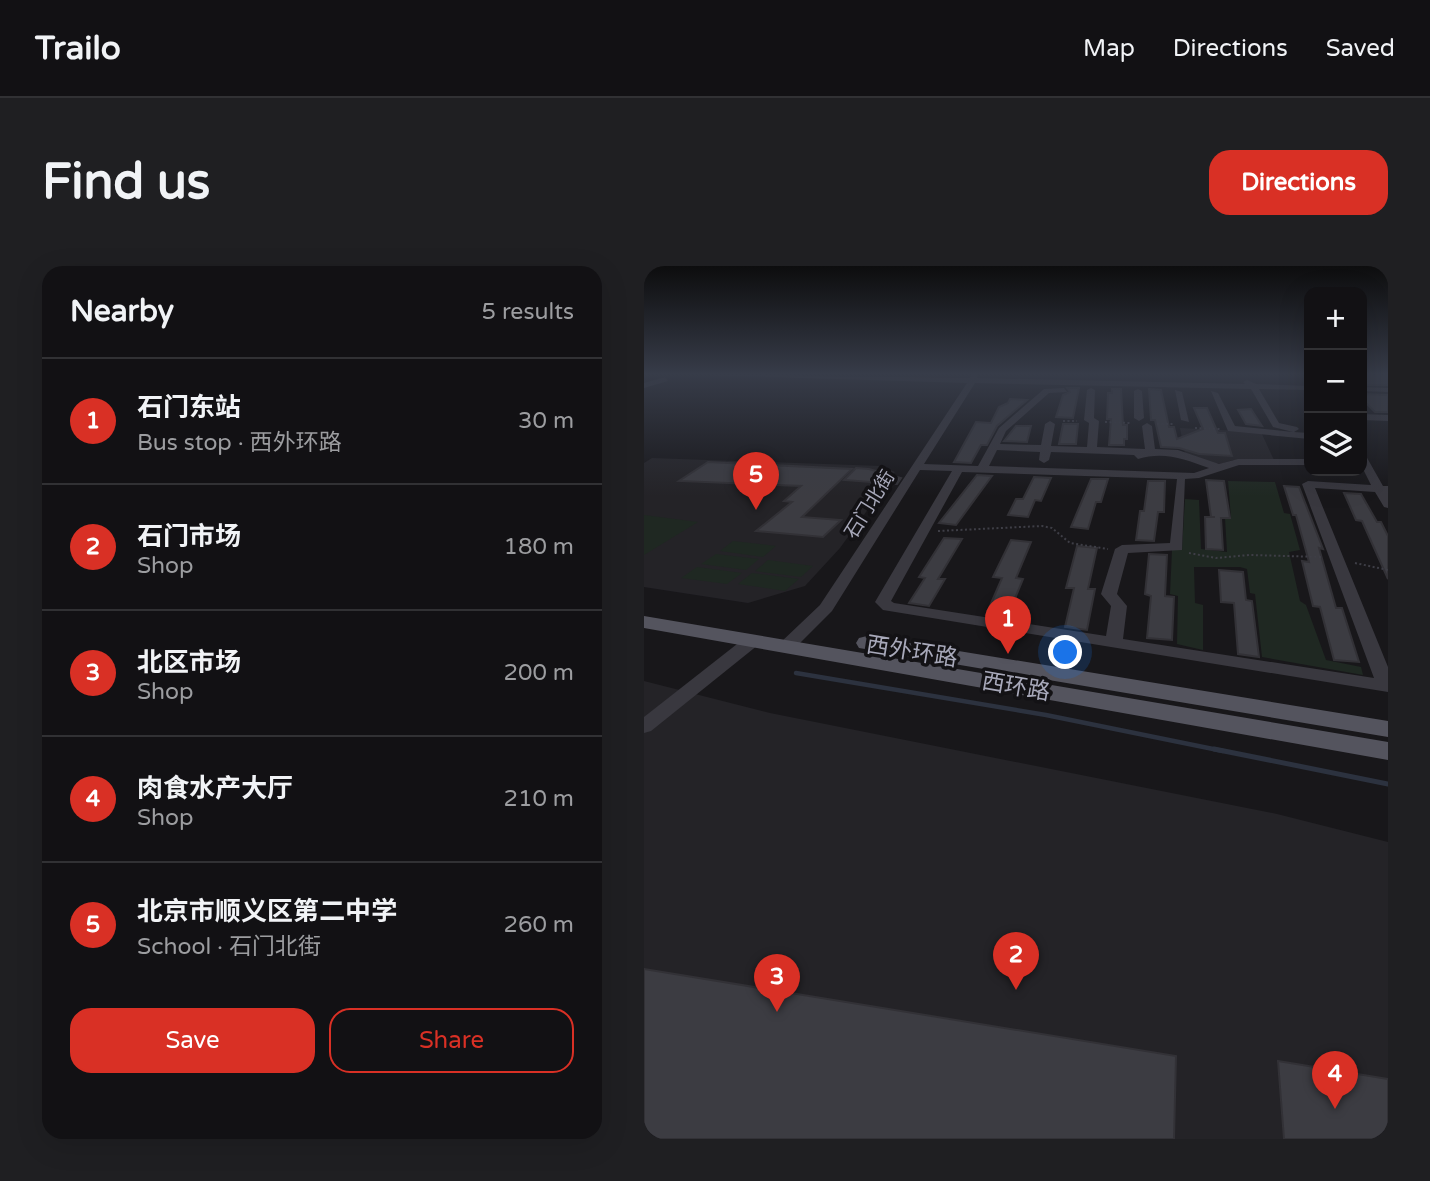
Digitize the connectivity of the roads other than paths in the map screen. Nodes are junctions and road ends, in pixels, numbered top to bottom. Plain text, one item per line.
1 (949, 415) edge
2 (1019, 415) edge
3 (1089, 415) edge
4 (1142, 415) edge
5 (1184, 415) edge
6 (1224, 415) edge
7 (1270, 415) edge
8 (1367, 418) edge
9 (1388, 418) edge
10 (1367, 419) edge
11 (1186, 420) dead end
12 (1050, 424) dead end
13 (1379, 426) dead end
14 (1304, 430) edge
15 (1304, 436) edge
16 (993, 447) junction
17 (1046, 449) junction
18 (1092, 450) junction
19 (1145, 452) junction
20 (1304, 462) edge
21 (1367, 464) edge
22 (915, 467) junction
23 (959, 468) junction
24 (1219, 468) junction
25 (982, 469) junction
26 (1042, 471) junction
27 (1141, 474) junction
28 (1181, 481) dead end
29 (1384, 489) edge
30 (1388, 504) edge
31 (644, 608) edge
32 (644, 622) edge
33 (794, 640) junction
34 (752, 641) junction
35 (1114, 642) junction
36 (1387, 686) edge
37 (644, 727) edge
38 (1388, 729) edge
39 (1388, 751) edge

1 - 22 street, 石门北街
2 - 16 street
3 - 18 street
4 - 19 street
5 - 11 street
6 - 15 street
7 - 14 street
8 - 9 street
10 - 13 street
12 - 17 street
16 - 17 street
16 - 25 street
17 - 18 street
17 - 26 street
18 - 19 street
19 - 24 street
19 - 27 street
20 - 24 street
21 - 29 street
22 - 23 street
22 - 33 street, 石门北街
23 - 25 street
23 - 35 street
24 - 27 street
25 - 26 street
26 - 27 street
28 - 35 lane
29 - 30 street
29 - 36 street
31 - 33 main road, 西外环路
32 - 34 main road, 西环路
33 - 34 main road, 西环路
33 - 38 main road, 西外环路
33 - 39 main road, 西环路
34 - 37 street
35 - 36 street

